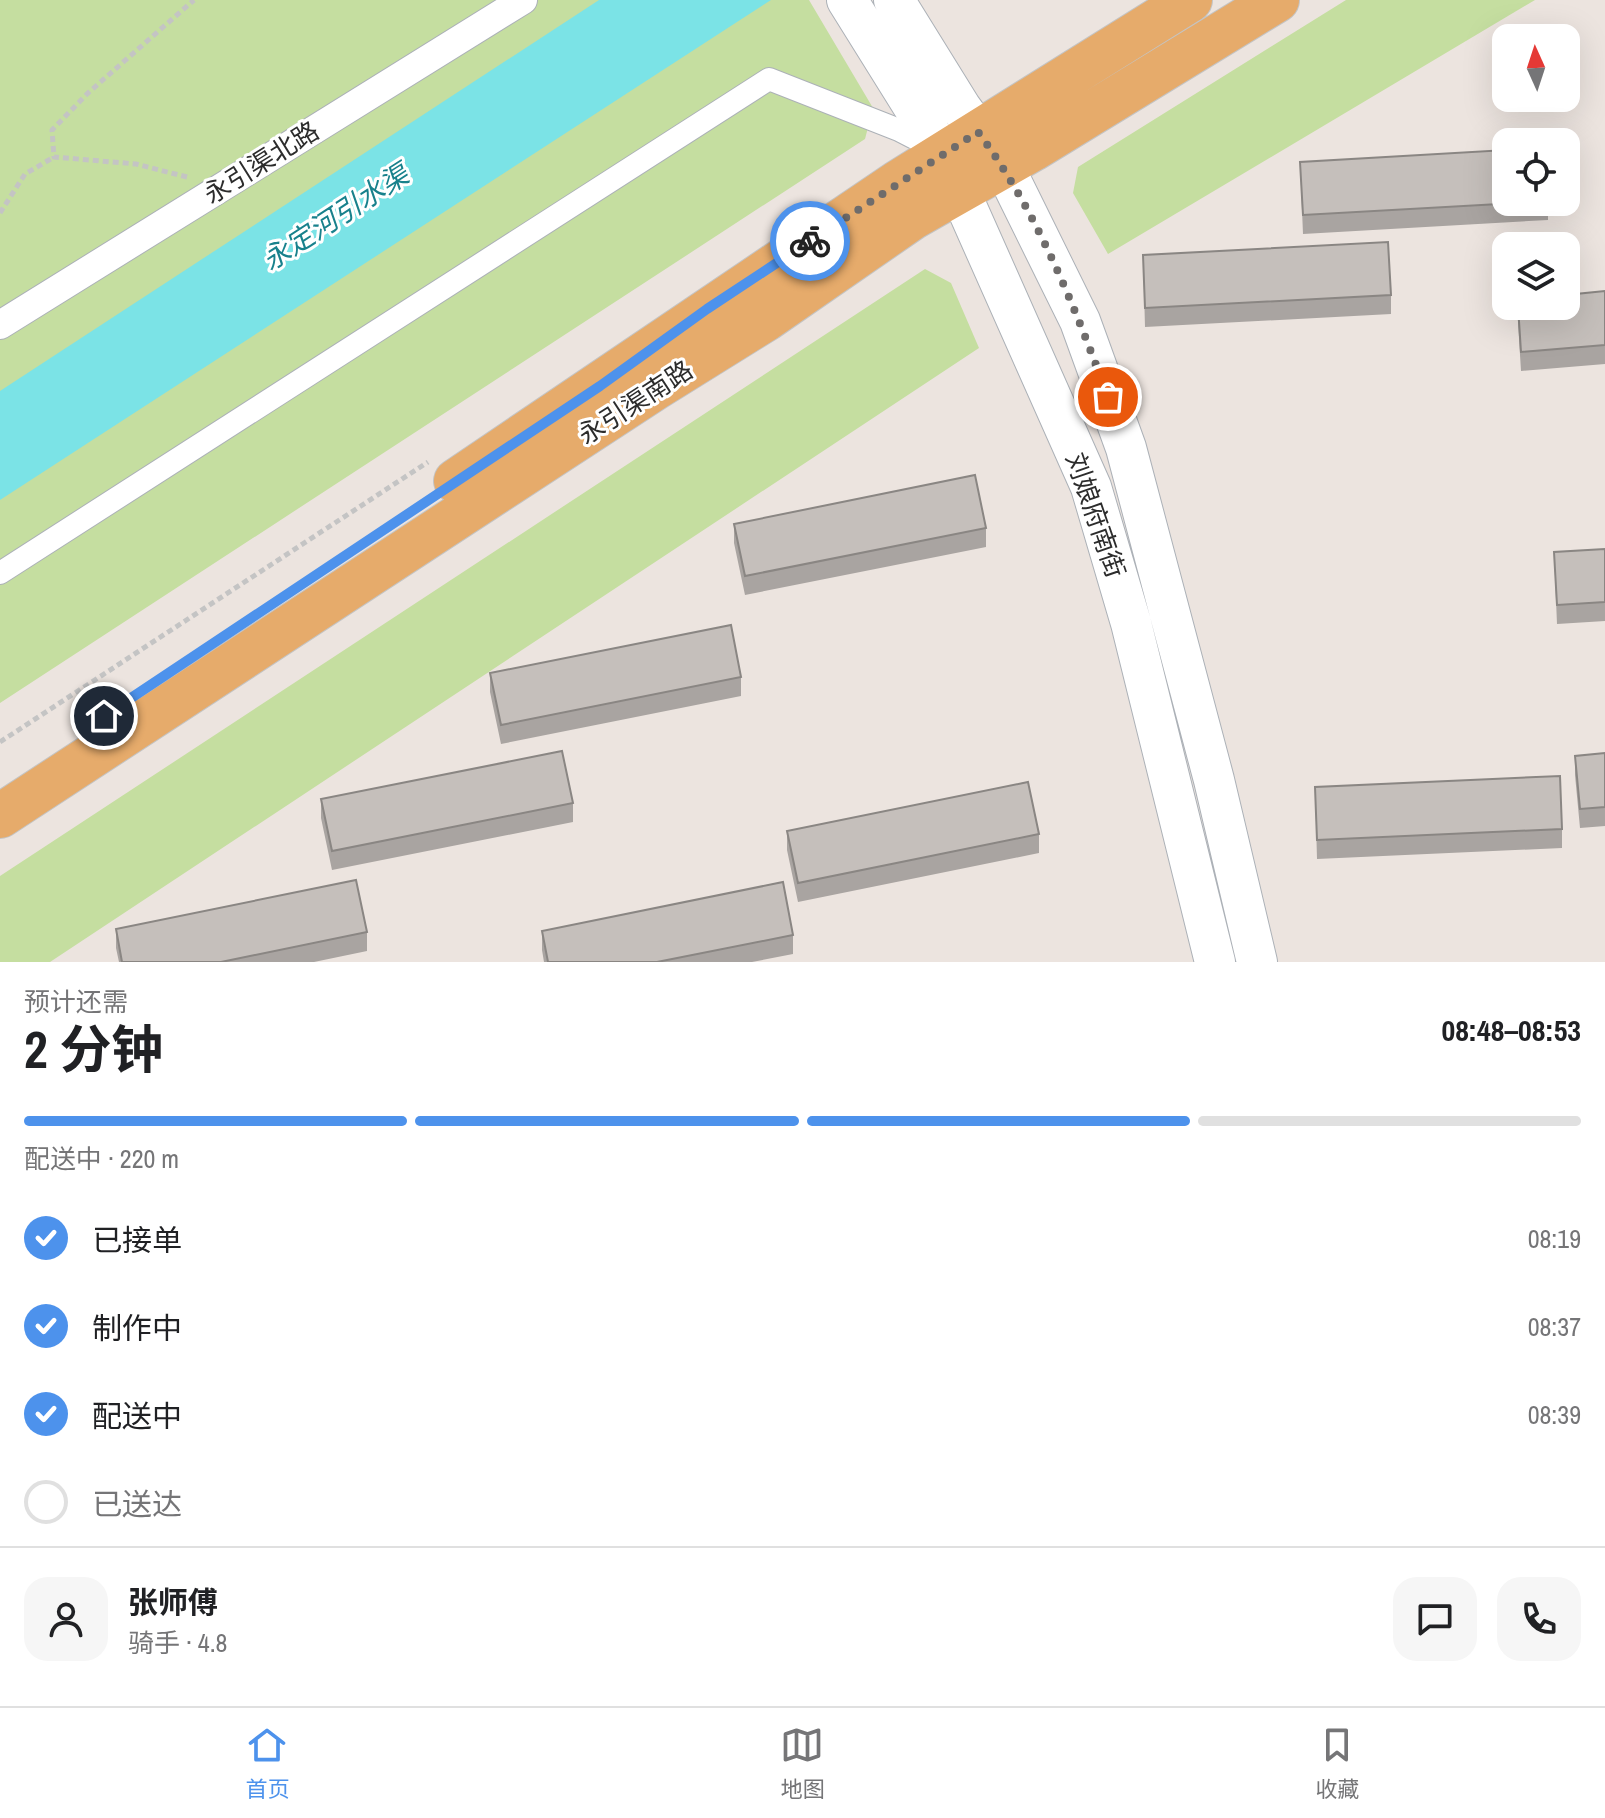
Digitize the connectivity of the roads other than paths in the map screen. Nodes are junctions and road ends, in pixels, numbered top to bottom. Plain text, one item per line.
1 (523, 0) edge
2 (894, 0) edge
3 (1190, 0) edge
4 (1277, 0) edge
5 (851, 6) edge
6 (971, 160) junction
7 (0, 325) edge
8 (0, 573) edge
9 (0, 785) edge
10 (0, 816) edge
11 (1215, 962) edge
12 (1257, 962) edge

1 - 7 street, 永引渠北路
2 - 6 main road
3 - 6 main road, 永引渠南路
4 - 6 main road, 永引渠南路
5 - 6 main road, 刘娘府南街
6 - 8 street
6 - 9 main road, 永引渠南路
6 - 10 main road, 永引渠南路
6 - 11 main road, 刘娘府南街
6 - 12 main road, 刘娘府南街

